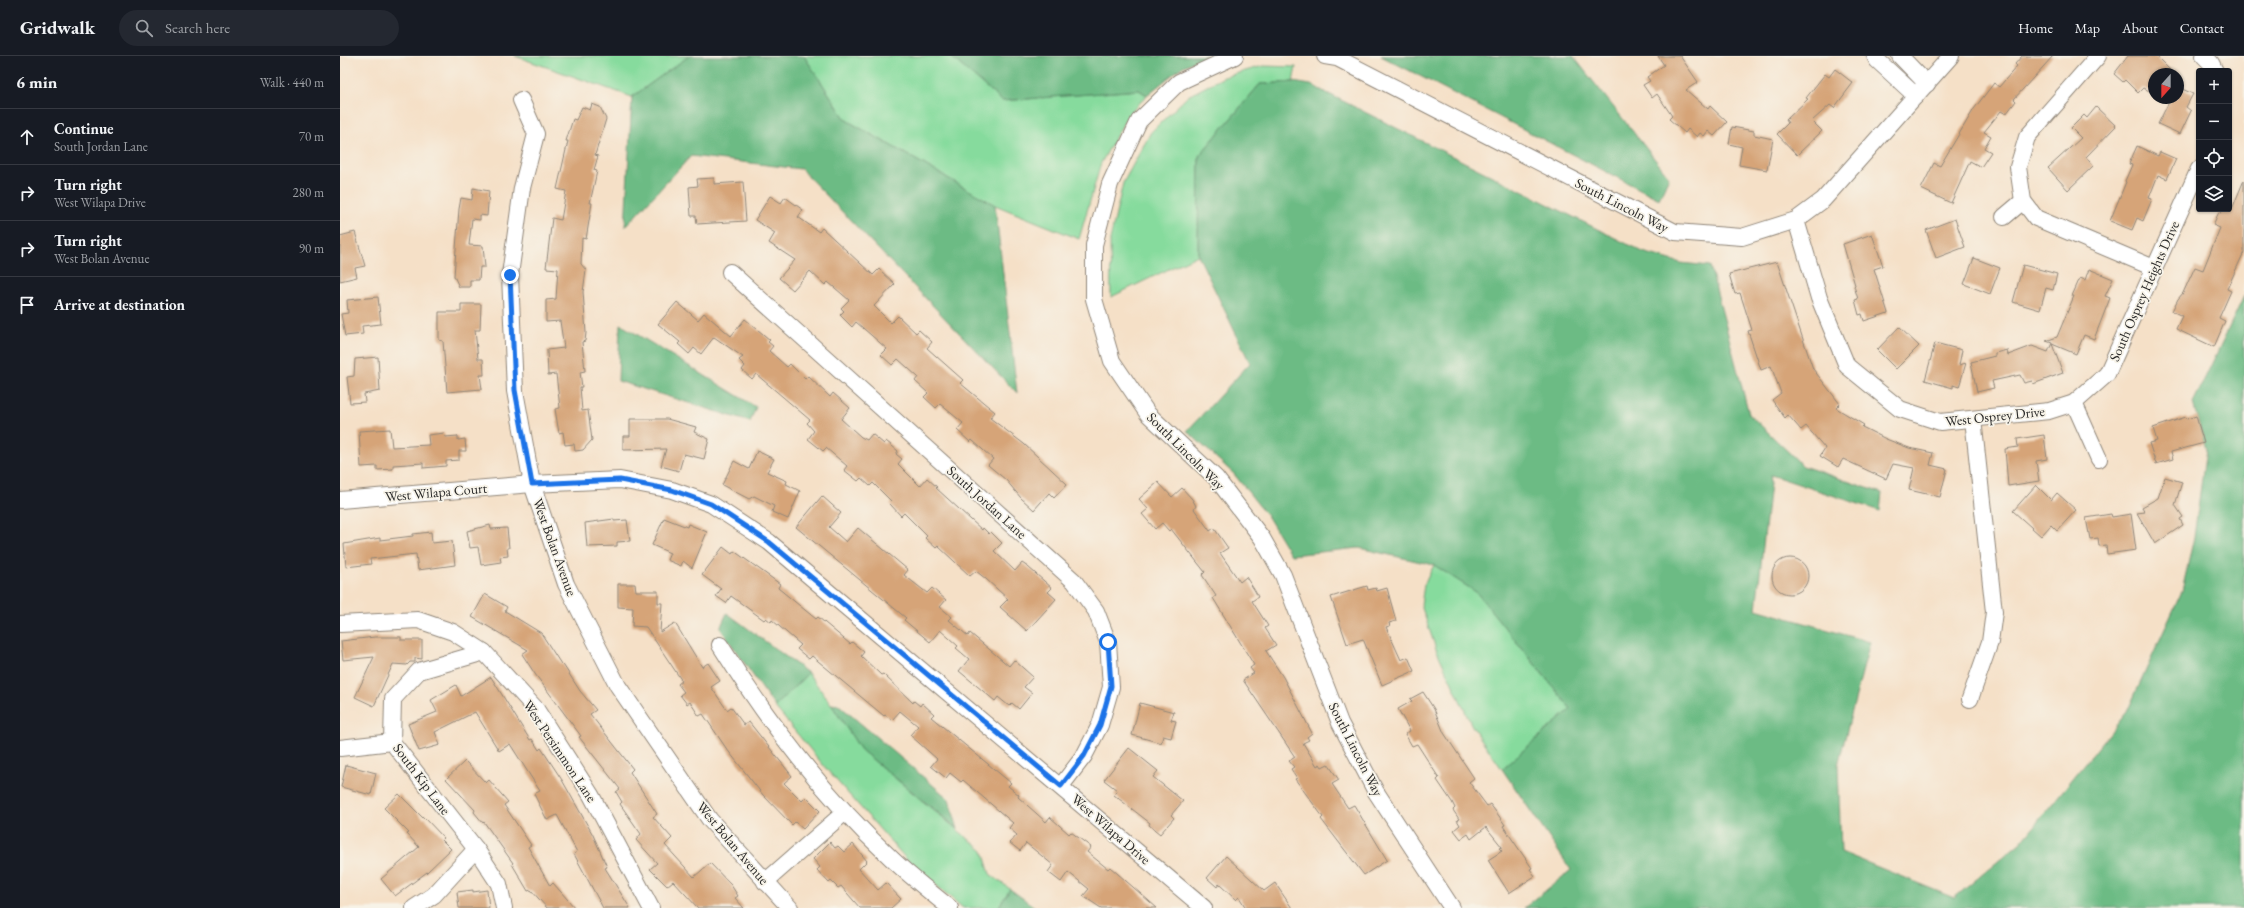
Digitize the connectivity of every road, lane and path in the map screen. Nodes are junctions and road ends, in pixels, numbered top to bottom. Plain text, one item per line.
1 (1235, 56) edge
2 (1325, 56) edge
3 (1875, 56) edge
4 (1900, 56) edge
5 (1951, 56) edge
6 (2098, 56) edge
7 (2204, 56) edge
8 (2214, 68) edge
9 (1921, 90) junction
10 (522, 100) dead end
11 (2196, 176) edge
12 (2023, 201) junction
13 (2004, 217) dead end
14 (1796, 220) junction
15 (2154, 268) junction
16 (730, 272) dead end
17 (2074, 403) junction
18 (1972, 419) junction
19 (2099, 459) dead end
20 (532, 484) junction
21 (340, 500) edge
22 (340, 624) edge
23 (720, 645) dead end
24 (484, 652) junction
25 (1970, 699) dead end
26 (392, 742) junction
27 (340, 748) edge
28 (1061, 786) junction
29 (845, 812) junction
30 (476, 849) junction
31 (765, 882) junction
32 (505, 906) edge
33 (414, 908) edge
34 (651, 908) edge
35 (790, 908) edge
36 (950, 908) edge
37 (1204, 908) edge
38 (1452, 908) edge

1 - 38 street, South Lincoln Way
2 - 14 street, South Lincoln Way
3 - 9 street
4 - 9 street
5 - 9 street, South Lincoln Way
6 - 12 street
7 - 8 street
9 - 14 street, South Lincoln Way
10 - 20 street, West Bolan Avenue
11 - 15 street, South Osprey Heights Drive
12 - 13 street
12 - 15 street
14 - 18 street, West Osprey Drive
15 - 17 street, South Osprey Heights Drive
16 - 28 street, South Jordan Lane
17 - 18 street, West Osprey Drive
17 - 19 street
18 - 25 street
20 - 21 street, West Wilapa Court
20 - 28 street, West Wilapa Drive
20 - 31 street, West Bolan Avenue
22 - 24 street, West Persimmon Lane
23 - 29 street
24 - 26 street, South Kip Lane
24 - 34 street, West Persimmon Lane
26 - 27 street
26 - 30 street, South Kip Lane
28 - 37 street, West Wilapa Drive
29 - 31 street
29 - 36 street
30 - 32 street, South Kip Lane
30 - 33 street
31 - 35 street, West Bolan Avenue

